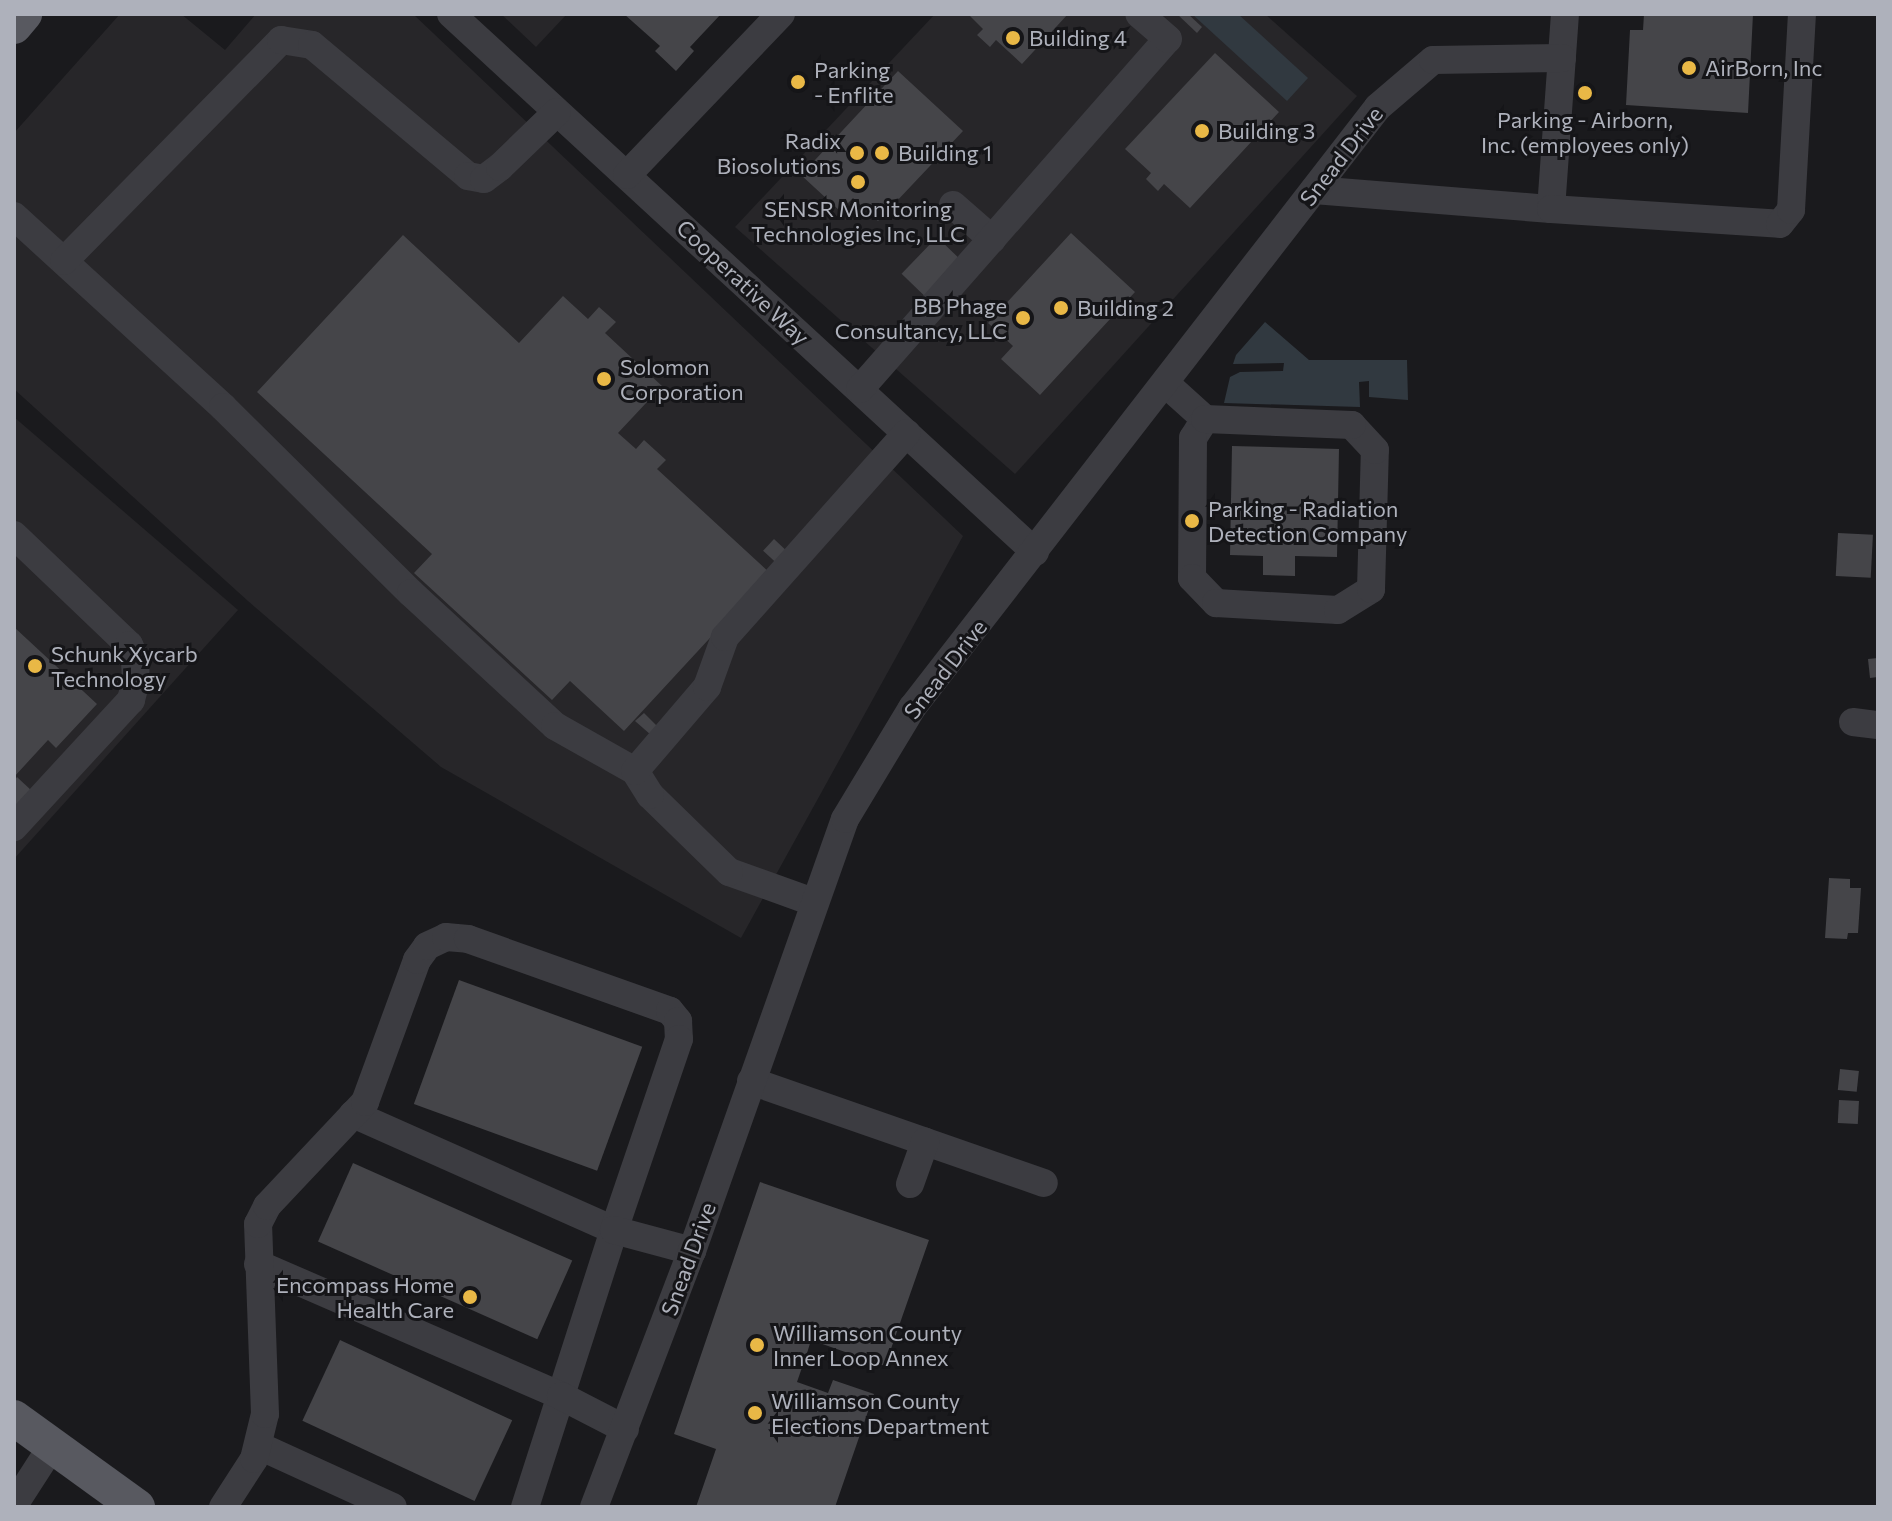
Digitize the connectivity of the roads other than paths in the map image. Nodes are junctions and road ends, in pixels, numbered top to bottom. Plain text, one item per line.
1 (24, 14) edge
2 (451, 14) edge
3 (781, 14) edge
4 (1139, 14) edge
5 (1565, 14) edge
6 (1802, 14) edge
7 (14, 26) edge
8 (1562, 58) junction
9 (557, 112) junction
10 (627, 175) junction
11 (1314, 190) junction
12 (953, 205) dead end
13 (1551, 209) junction
14 (14, 216) edge
15 (992, 239) junction
16 (64, 261) junction
17 (1165, 383) junction
18 (860, 389) junction
19 (1205, 419) junction
20 (907, 433) junction
21 (14, 535) edge
22 (1035, 552) junction
23 (635, 771) junction
24 (14, 827) edge
25 (813, 902) junction
26 (751, 1081) junction
27 (353, 1114) junction
28 (925, 1142) junction
29 (1044, 1183) dead end
30 (910, 1184) dead end
31 (614, 1230) junction
32 (692, 1251) junction
33 (258, 1264) junction
34 (561, 1396) junction
35 (14, 1418) edge
36 (625, 1429) junction
37 (52, 1446) junction
38 (259, 1446) junction
39 (14, 1505) edge
40 (594, 1506) edge
41 (137, 1507) edge
42 (223, 1507) edge
43 (393, 1507) edge
44 (525, 1507) edge

1 - 7 main road
2 - 9 street, Cooperative Way
3 - 10 street
4 - 15 street
5 - 8 street
6 - 13 street
8 - 11 street, Snead Drive
8 - 13 street
9 - 10 street, Cooperative Way
9 - 16 street
10 - 18 street, Cooperative Way
11 - 13 street
11 - 17 street, Snead Drive
12 - 15 street
14 - 16 street
15 - 18 street
16 - 23 street
17 - 19 street
17 - 22 street, Snead Drive
18 - 20 street, Cooperative Way
19 - 19 street
20 - 22 street, Cooperative Way
20 - 23 street
21 - 24 street
22 - 25 street, Snead Drive
23 - 25 street
25 - 26 street, Snead Drive
26 - 28 street
26 - 32 street, Snead Drive
27 - 31 street
27 - 31 street
27 - 33 street
28 - 29 street
28 - 30 street
31 - 32 street
31 - 34 street
32 - 36 street, Snead Drive
33 - 34 street
33 - 38 street
34 - 36 street
34 - 44 street
35 - 37 main road
36 - 40 street, Snead Drive
37 - 39 street
37 - 41 main road
38 - 42 street
38 - 43 street

